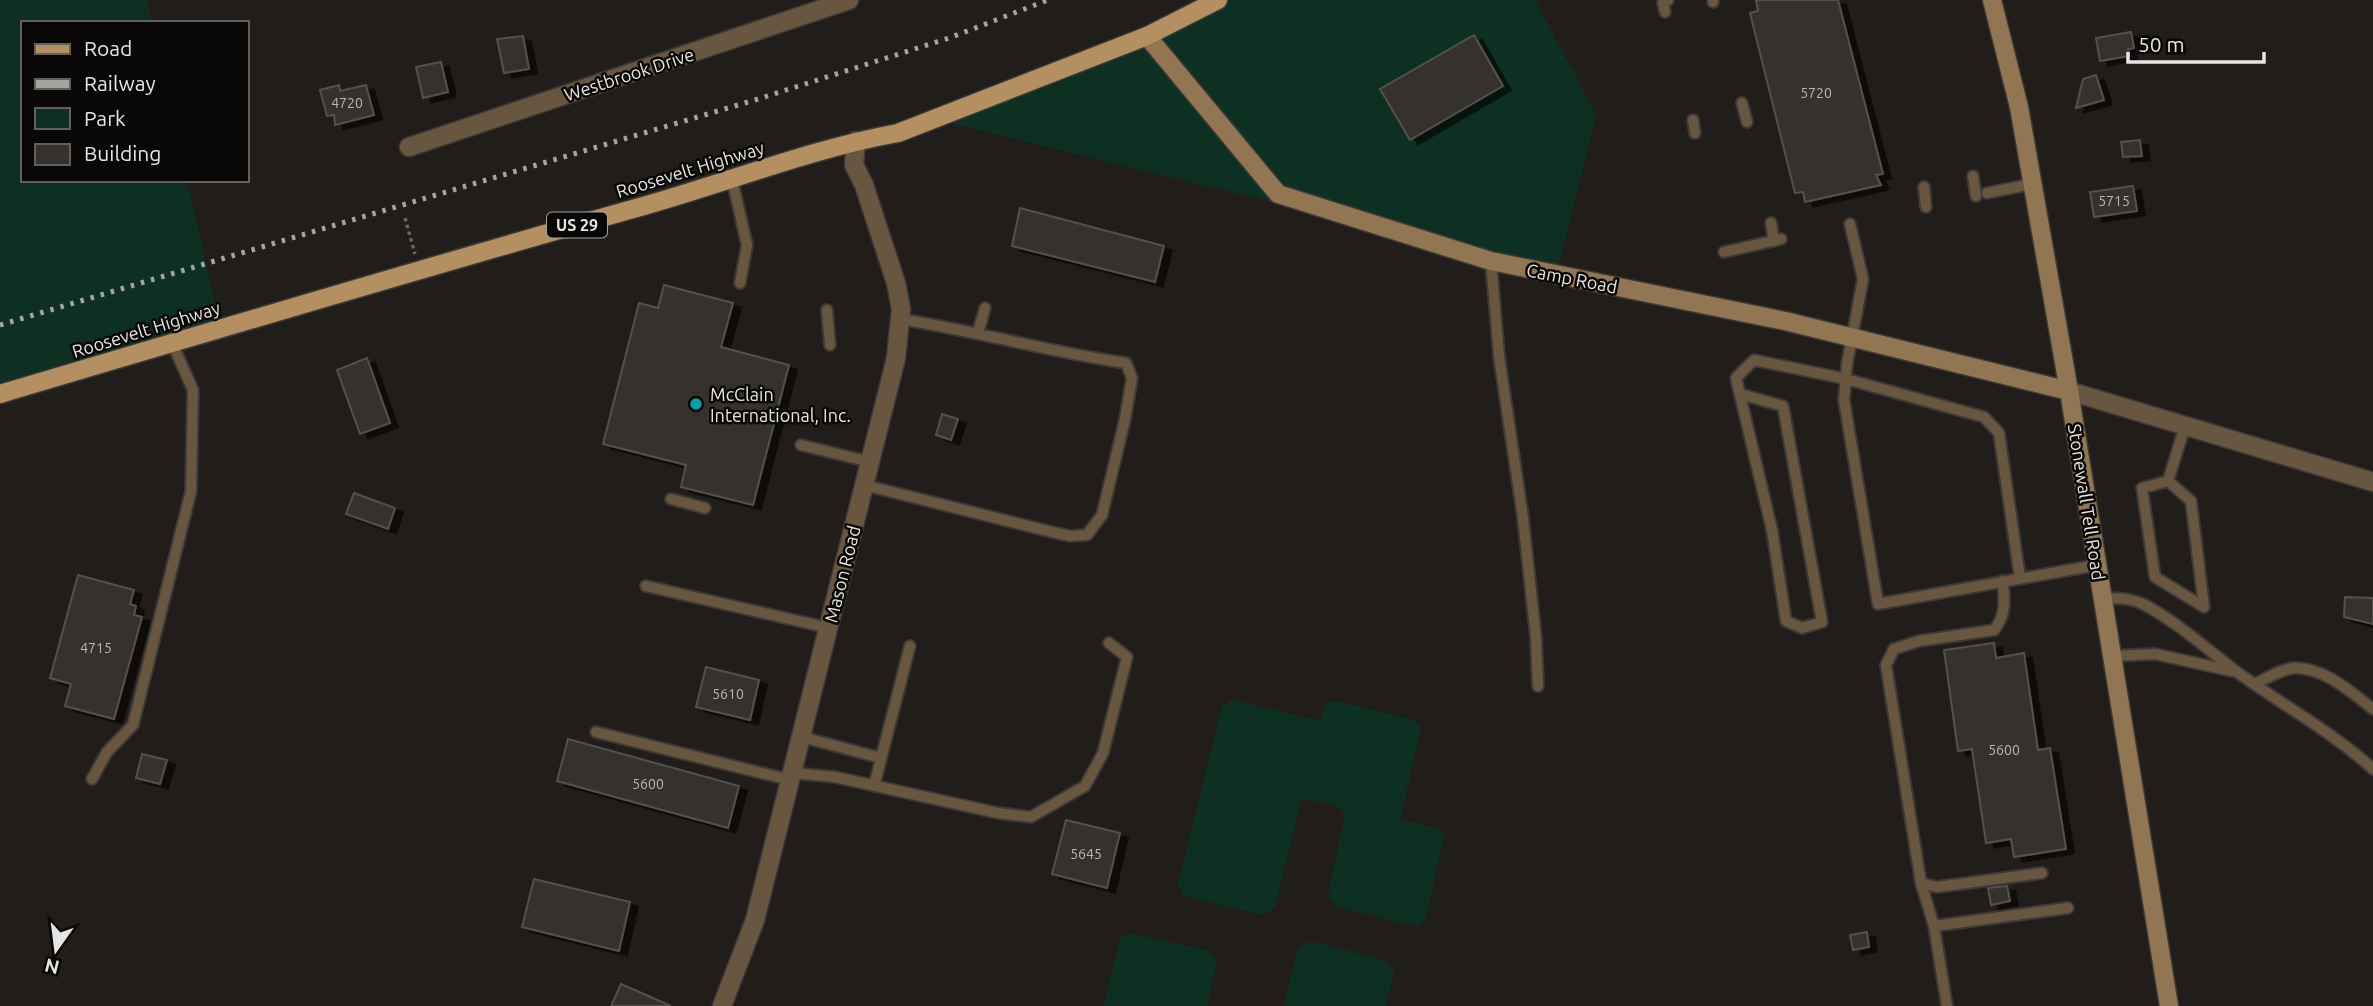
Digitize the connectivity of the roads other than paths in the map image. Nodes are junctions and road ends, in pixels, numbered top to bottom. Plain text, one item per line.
1 (849, 0) edge
2 (1218, 0) edge
3 (1668, 0) edge
4 (1992, 0) edge
5 (1665, 12) dead end
6 (1147, 36) junction
7 (1742, 103) dead end
8 (1693, 120) dead end
9 (1747, 122) dead end
10 (1695, 133) dead end
11 (856, 141) junction
12 (409, 147) dead end
13 (1973, 176) dead end
14 (732, 179) junction
15 (2032, 184) junction
16 (1924, 187) dead end
17 (1926, 207) dead end
18 (1771, 223) dead end
19 (1850, 224) dead end
20 (1724, 252) dead end
21 (1491, 261) junction
22 (740, 283) dead end
23 (985, 308) dead end
24 (827, 310) dead end
25 (900, 318) junction
26 (978, 333) junction
27 (1852, 337) junction
28 (172, 343) junction
29 (830, 345) dead end
30 (1846, 379) junction
31 (2069, 391) junction
32 (0, 394) edge
33 (1740, 394) junction
34 (2185, 426) junction
35 (801, 445) dead end
36 (870, 462) junction
37 (2168, 481) junction
38 (2373, 482) edge
39 (864, 485) junction
40 (670, 499) dead end
41 (705, 508) dead end
42 (2097, 565) junction
43 (2020, 578) junction
44 (2003, 580) junction
45 (646, 586) dead end
46 (2103, 598) junction
47 (829, 628) junction
48 (1109, 643) dead end
49 (910, 646) dead end
50 (2112, 656) junction
51 (2238, 673) junction
52 (2255, 684) junction
53 (1538, 686) dead end
54 (2373, 709) edge
55 (596, 732) dead end
56 (802, 737) junction
57 (881, 758) junction
58 (2373, 769) edge
59 (791, 777) junction
60 (92, 779) dead end
61 (874, 786) junction
62 (2042, 873) dead end
63 (1921, 883) junction
64 (2068, 908) dead end
65 (1934, 926) junction
66 (722, 1006) edge
67 (1947, 1006) edge
68 (2169, 1006) edge

1 - 12 street, Westbrook Drive
2 - 6 main road, Roosevelt Highway / US 29
3 - 5 lane
4 - 15 street, Stonewall Tell Road
6 - 11 main road, Roosevelt Highway / US 29
6 - 21 street, Camp Road
7 - 9 lane
8 - 10 lane
11 - 14 main road, Roosevelt Highway / US 29
11 - 25 street, Mason Road
13 - 15 lane
14 - 22 lane
14 - 28 main road, Roosevelt Highway / US 29
15 - 31 street, Stonewall Tell Road
16 - 17 lane
18 - 20 lane
19 - 27 lane
21 - 27 street, Camp Road
21 - 53 lane
23 - 26 lane
24 - 29 lane
25 - 26 lane
25 - 36 street, Mason Road
26 - 39 lane
27 - 30 lane
27 - 31 street, Camp Road
28 - 32 main road, Roosevelt Highway / US 29
28 - 60 lane
30 - 33 lane
30 - 43 lane
30 - 44 lane
31 - 34 street
31 - 42 street, Stonewall Tell Road
33 - 33 lane
34 - 37 lane
34 - 38 street
35 - 36 lane
36 - 39 street, Mason Road
37 - 37 lane
39 - 47 street, Mason Road
40 - 41 lane
42 - 43 lane
42 - 46 street, Stonewall Tell Road
43 - 44 lane
44 - 63 lane
45 - 47 lane
46 - 50 street, Stonewall Tell Road
46 - 51 lane
47 - 56 street, Mason Road
48 - 61 lane
49 - 57 lane
50 - 51 lane
50 - 68 street, Stonewall Tell Road
51 - 52 lane
52 - 54 lane
52 - 58 lane
55 - 59 lane
56 - 57 lane
56 - 59 street, Mason Road
57 - 61 lane
59 - 61 lane
59 - 66 street, Mason Road
62 - 63 lane
63 - 65 lane
64 - 65 lane
65 - 67 lane

